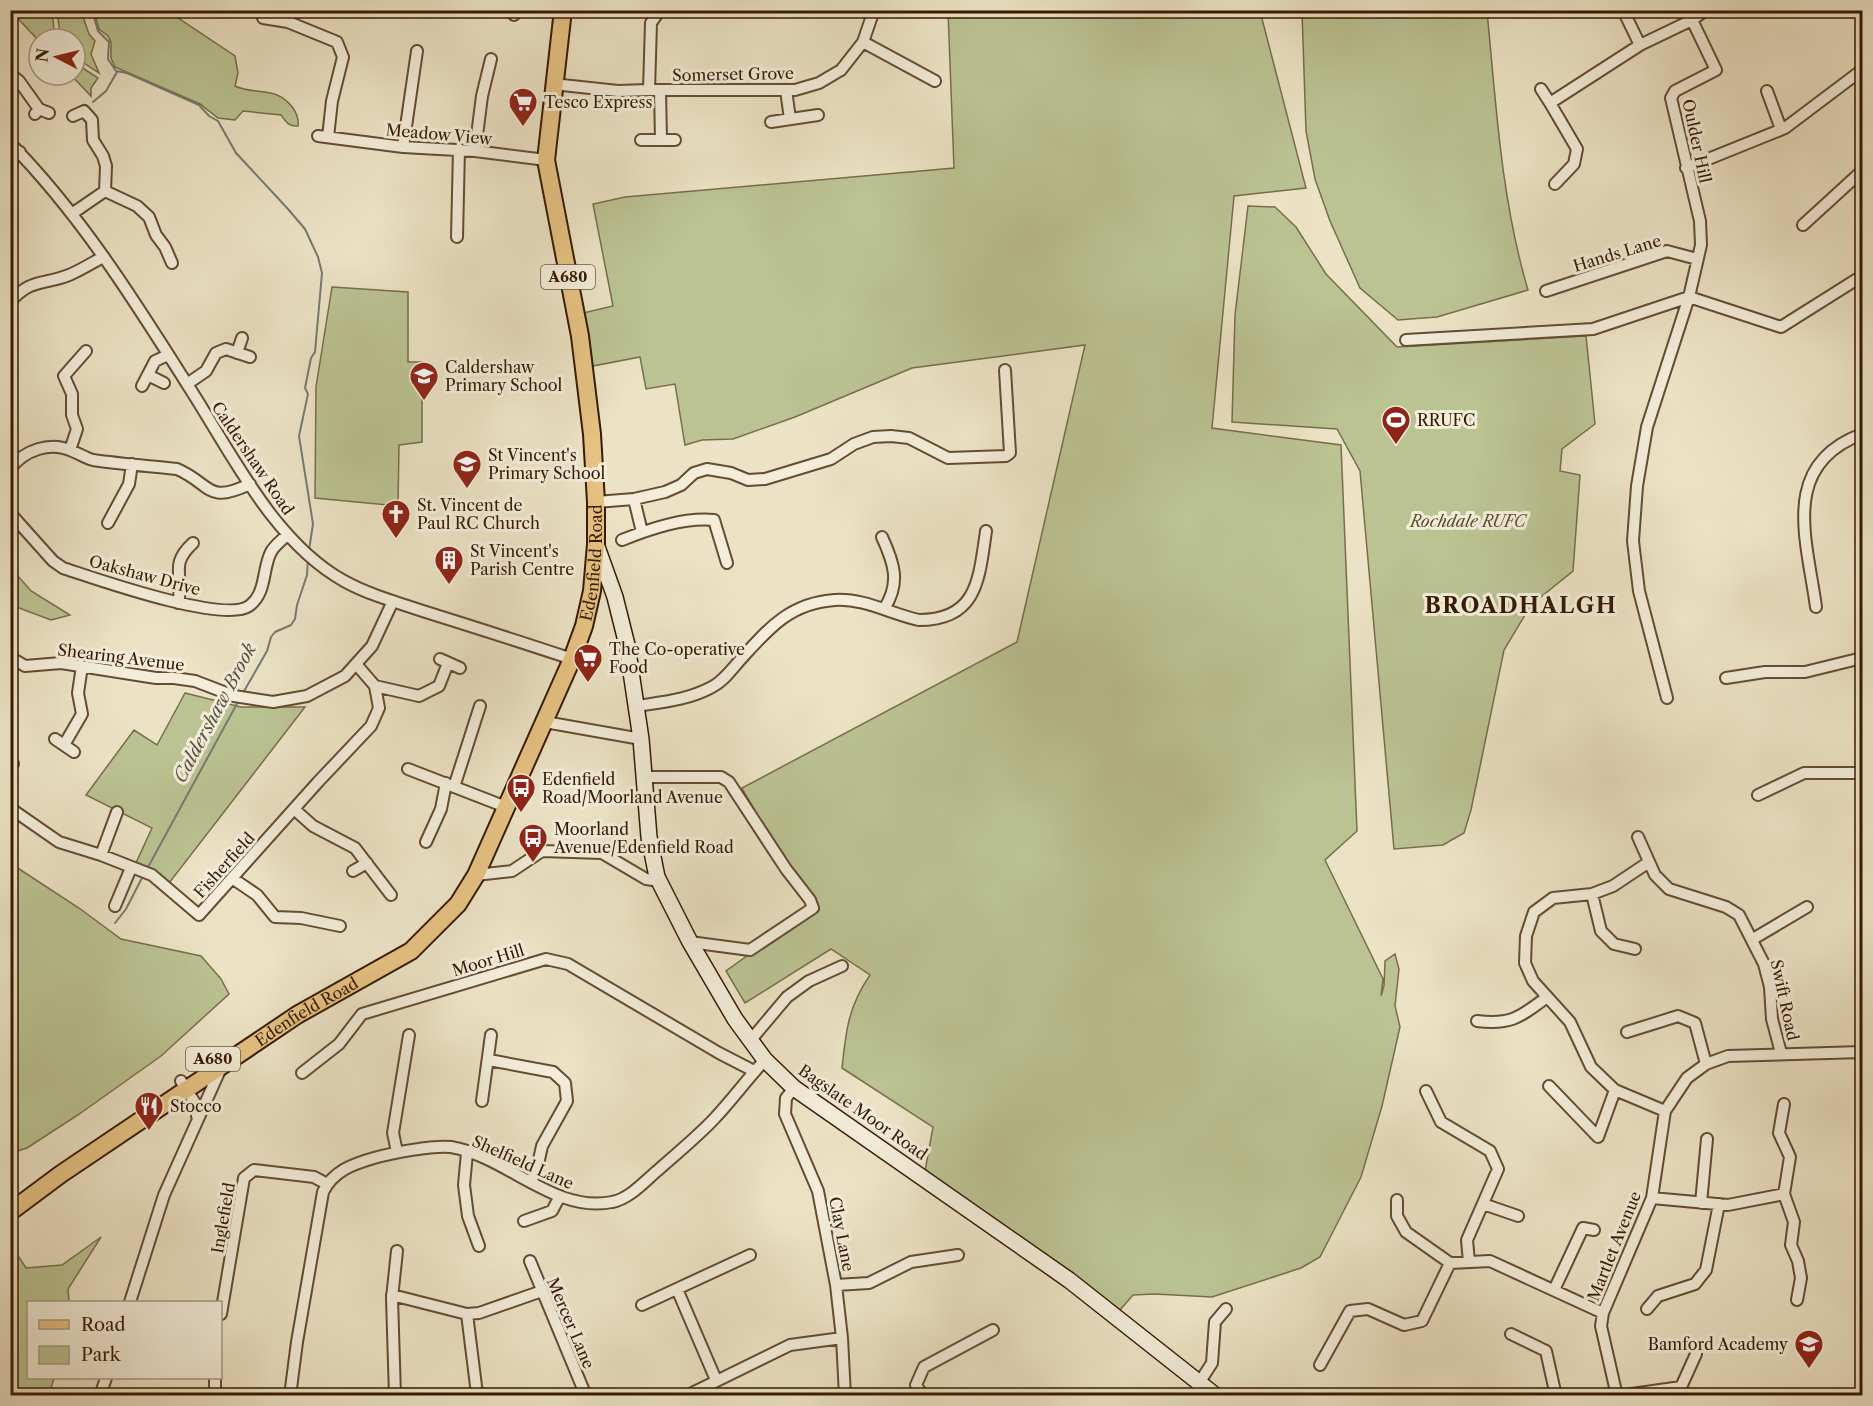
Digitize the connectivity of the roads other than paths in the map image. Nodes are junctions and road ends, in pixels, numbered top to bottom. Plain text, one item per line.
1 (562, 10) edge
2 (660, 10) edge
3 (874, 10) edge
4 (1623, 10) edge
5 (1706, 10) edge
6 (263, 18) dead end
7 (1692, 20) junction
8 (863, 42) junction
9 (1640, 45) junction
10 (417, 51) dead end
11 (491, 59) dead end
12 (1863, 70) edge
13 (10, 74) edge
14 (935, 81) dead end
15 (553, 84) junction
16 (1541, 89) dead end
17 (655, 90) junction
18 (786, 90) junction
19 (1767, 91) dead end
20 (1550, 102) junction
21 (41, 112) dead end
22 (818, 115) dead end
23 (74, 116) dead end
24 (790, 119) junction
25 (771, 122) dead end
26 (1781, 129) junction
27 (641, 140) dead end
28 (661, 140) junction
29 (675, 140) dead end
30 (10, 143) edge
31 (403, 147) junction
32 (459, 149) junction
33 (475, 150) junction
34 (20, 152) junction
35 (10, 160) edge
36 (546, 160) junction
37 (1686, 168) junction
38 (1863, 171) edge
39 (1555, 184) dead end
40 (105, 191) junction
41 (72, 213) junction
42 (1803, 225) dead end
43 (457, 237) dead end
44 (103, 256) junction
45 (1697, 259) junction
46 (172, 263) dead end
47 (1863, 276) edge
48 (1546, 291) dead end
49 (1689, 297) junction
50 (10, 302) edge
51 (242, 338) dead end
52 (1406, 340) dead end
53 (86, 351) dead end
54 (237, 353) junction
55 (168, 355) junction
56 (250, 357) dead end
57 (1005, 370) dead end
58 (148, 375) junction
59 (164, 383) dead end
60 (187, 384) junction
61 (142, 386) dead end
62 (1863, 434) edge
63 (70, 450) junction
64 (12, 464) edge
65 (132, 464) junction
66 (250, 484) junction
67 (633, 499) junction
68 (596, 502) junction
69 (10, 513) edge
70 (108, 523) dead end
71 (986, 531) dead end
72 (642, 532) junction
73 (287, 535) junction
74 (882, 537) dead end
75 (622, 540) dead end
76 (193, 543) dead end
77 (596, 544) junction
78 (727, 563) dead end
79 (592, 591) junction
80 (613, 595) junction
81 (393, 601) junction
82 (178, 603) junction
83 (1816, 607) dead end
84 (884, 609) junction
85 (10, 657) edge
86 (1863, 658) edge
87 (572, 659) junction
88 (356, 664) junction
89 (82, 666) junction
90 (460, 668) dead end
91 (1726, 678) dead end
92 (375, 686) junction
93 (1667, 698) dead end
94 (637, 705) junction
95 (480, 706) dead end
96 (545, 722) junction
97 (641, 739) junction
98 (74, 752) dead end
99 (408, 769) dead end
100 (1863, 773) edge
101 (644, 777) junction
102 (450, 785) junction
103 (1758, 795) dead end
104 (506, 807) junction
105 (10, 808) edge
106 (294, 809) junction
107 (117, 812) dead end
108 (1638, 837) dead end
109 (426, 842) dead end
110 (101, 855) junction
111 (1649, 862) junction
112 (367, 863) junction
113 (135, 869) junction
114 (353, 871) dead end
115 (476, 876) junction
116 (657, 877) junction
117 (232, 878) junction
118 (1592, 894) junction
119 (391, 895) dead end
120 (115, 898) dead end
121 (1807, 907) dead end
122 (340, 926) dead end
123 (1753, 939) junction
124 (690, 942) junction
125 (1635, 949) dead end
126 (842, 966) dead end
127 (334, 988) junction
128 (1547, 997) junction
129 (1477, 1021) dead end
130 (1627, 1032) dead end
131 (409, 1035) dead end
132 (491, 1035) dead end
133 (750, 1041) junction
134 (1863, 1052) edge
135 (1781, 1053) junction
136 (765, 1059) junction
137 (489, 1060) junction
138 (1706, 1064) junction
139 (221, 1068) junction
140 (754, 1071) junction
141 (302, 1073) dead end
142 (184, 1085) junction
143 (1549, 1086) dead end
144 (794, 1088) junction
145 (1615, 1090) junction
146 (1426, 1091) dead end
147 (482, 1101) dead end
148 (1784, 1104) dead end
149 (1665, 1111) junction
150 (197, 1119) junction
151 (1598, 1137) junction
152 (1707, 1139) dead end
153 (1607, 1144) dead end
154 (397, 1152) junction
155 (467, 1153) junction
156 (531, 1181) junction
157 (327, 1184) junction
158 (1784, 1194) junction
159 (560, 1196) junction
160 (1652, 1198) junction
161 (10, 1200) edge
162 (1397, 1200) dead end
163 (1701, 1203) junction
164 (1483, 1204) junction
165 (1719, 1204) junction
166 (10, 1212) edge
167 (1518, 1216) dead end
168 (524, 1221) dead end
169 (1594, 1230) dead end
170 (479, 1246) dead end
171 (397, 1251) dead end
172 (750, 1255) dead end
173 (958, 1255) dead end
174 (530, 1262) dead end
175 (1469, 1262) junction
176 (1450, 1263) junction
177 (836, 1285) junction
178 (677, 1289) junction
179 (1554, 1290) junction
180 (542, 1291) junction
181 (392, 1295) junction
182 (1797, 1300) dead end
183 (130, 1301) edge
184 (642, 1305) dead end
185 (222, 1308) edge
186 (1226, 1309) dead end
187 (1647, 1310) dead end
188 (1603, 1313) junction
189 (467, 1314) junction
190 (993, 1330) dead end
191 (1511, 1334) dead end
192 (842, 1338) junction
193 (1696, 1354) dead end
194 (1320, 1365) dead end
195 (105, 1379) edge
196 (215, 1379) edge
197 (716, 1380) junction
198 (1199, 1383) junction
199 (477, 1394) dead end
200 (100, 1395) edge
201 (215, 1395) edge
202 (290, 1395) edge
203 (395, 1395) edge
204 (586, 1395) edge
205 (686, 1395) edge
206 (845, 1395) edge
207 (923, 1395) edge
208 (1216, 1395) edge
209 (1552, 1395) edge
210 (1617, 1395) edge

1 - 15 main road, Edenfield Road / A680
2 - 17 street
3 - 8 street, Somerset Grove
4 - 9 street
5 - 7 street
6 - 31 street, Meadow View
7 - 9 street
7 - 37 street, Oulder Hill
8 - 14 street
8 - 18 street, Somerset Grove
9 - 20 street
10 - 31 street
11 - 33 street
12 - 26 street
13 - 21 street
15 - 17 street, Somerset Grove
15 - 36 main road, Edenfield Road / A680
16 - 20 street
17 - 18 street, Somerset Grove
17 - 28 street, Somerset Grove
18 - 24 street
19 - 26 street
20 - 39 street
22 - 24 street
23 - 40 street
24 - 25 street
26 - 37 street
27 - 28 street
28 - 29 street
30 - 34 street, Caldershaw Road
31 - 32 street, Meadow View
32 - 33 street, Meadow View
32 - 43 street
33 - 36 street, Meadow View
34 - 35 street
34 - 41 street, Caldershaw Road
36 - 68 main road, Edenfield Road / A680
37 - 45 street, Oulder Hill
38 - 42 street
40 - 41 street
40 - 46 street
41 - 44 street, Caldershaw Road
44 - 50 street
44 - 55 street, Caldershaw Road
45 - 48 street, Hands Lane
45 - 49 street, Oulder Hill
47 - 49 street
49 - 52 street
49 - 93 street, Oulder Hill
51 - 54 street
53 - 63 street
54 - 56 street
54 - 60 street
55 - 58 street
55 - 60 street, Caldershaw Road
57 - 67 street
58 - 59 street
58 - 61 street
60 - 66 street, Caldershaw Road
62 - 83 street
63 - 64 street
63 - 65 street
65 - 66 street
65 - 70 street
66 - 73 street, Caldershaw Road
67 - 68 street
67 - 72 street
68 - 77 main road, Edenfield Road / A680
69 - 82 street, Oakshaw Drive
71 - 84 street
72 - 75 street
72 - 78 street
73 - 81 street, Caldershaw Road
73 - 82 street, Oakshaw Drive
74 - 84 street
76 - 82 street
77 - 79 main road, Edenfield Road / A680
77 - 80 street, Bagslate Moor Road
79 - 80 street
79 - 87 main road, Edenfield Road / A680
80 - 94 street, Bagslate Moor Road
81 - 87 street, Caldershaw Road
81 - 88 street, Shearing Avenue
84 - 94 street
85 - 89 street, Shearing Avenue
86 - 91 street
87 - 96 main road, Edenfield Road / A680
88 - 89 street, Shearing Avenue
88 - 92 street
89 - 98 street
90 - 92 street
92 - 106 street, Fisherfield
94 - 97 street, Bagslate Moor Road
95 - 102 street
96 - 97 street
96 - 104 main road, Edenfield Road / A680
97 - 101 street, Bagslate Moor Road
99 - 102 street
100 - 103 street
101 - 116 street, Bagslate Moor Road
101 - 124 street
102 - 104 street
102 - 109 street
104 - 115 main road, Edenfield Road / A680
105 - 110 street, Fisherfield
106 - 112 street
106 - 117 street, Fisherfield
107 - 110 street
108 - 111 street, Swift Road
110 - 113 street, Fisherfield
111 - 118 street
111 - 123 street, Swift Road
112 - 114 street
112 - 119 street
113 - 117 street, Fisherfield
113 - 120 street
115 - 116 street
115 - 127 main road, Edenfield Road / A680
116 - 124 street, Bagslate Moor Road
117 - 122 street
118 - 125 street
118 - 128 street
121 - 123 street
123 - 135 street, Swift Road
124 - 133 street, Bagslate Moor Road
126 - 133 street
127 - 139 main road, Edenfield Road / A680
127 - 142 main road, Edenfield Road / A680
128 - 129 street
128 - 145 street
130 - 138 street
131 - 154 street
132 - 137 street
133 - 136 street, Bagslate Moor Road
134 - 135 street, Martlet Avenue
135 - 138 street, Martlet Avenue
136 - 140 street, Shelfield Lane
136 - 144 street, Bagslate Moor Road
137 - 147 street
137 - 156 street
138 - 149 street, Martlet Avenue
139 - 142 main road, Edenfield Road / A680
139 - 150 street
140 - 141 street, Moor Hill
140 - 159 street, Shelfield Lane
142 - 150 street
142 - 161 main road, Edenfield Road / A680
142 - 166 main road, Edenfield Road / A680
143 - 151 street
144 - 177 street, Clay Lane
144 - 198 street, Bagslate Moor Road
145 - 149 street
145 - 151 street
146 - 164 street
148 - 158 street
149 - 160 street, Martlet Avenue
150 - 183 street
151 - 153 street
152 - 163 street
154 - 155 street, Shelfield Lane
154 - 157 street, Shelfield Lane
155 - 156 street, Shelfield Lane
155 - 170 street
156 - 159 street, Shelfield Lane
157 - 185 street, Inglefield
157 - 202 street
158 - 165 street
158 - 182 street
159 - 168 street
160 - 163 street
160 - 188 street, Martlet Avenue
162 - 176 street
163 - 165 street
164 - 167 street
164 - 175 street
165 - 187 street
169 - 179 street
171 - 181 street
172 - 178 street
173 - 177 street
174 - 180 street, Mercer Lane
175 - 176 street
175 - 179 street
176 - 194 street
177 - 192 street, Clay Lane
178 - 184 street
178 - 197 street
179 - 188 street
180 - 189 street
180 - 204 street, Mercer Lane
181 - 189 street
181 - 203 street
186 - 198 street
188 - 210 street, Martlet Avenue
189 - 199 street
190 - 207 street
191 - 209 street
192 - 197 street
192 - 206 street, Clay Lane
193 - 210 street
195 - 200 street
196 - 201 street
197 - 205 street
198 - 208 street, Bagslate Moor Road

